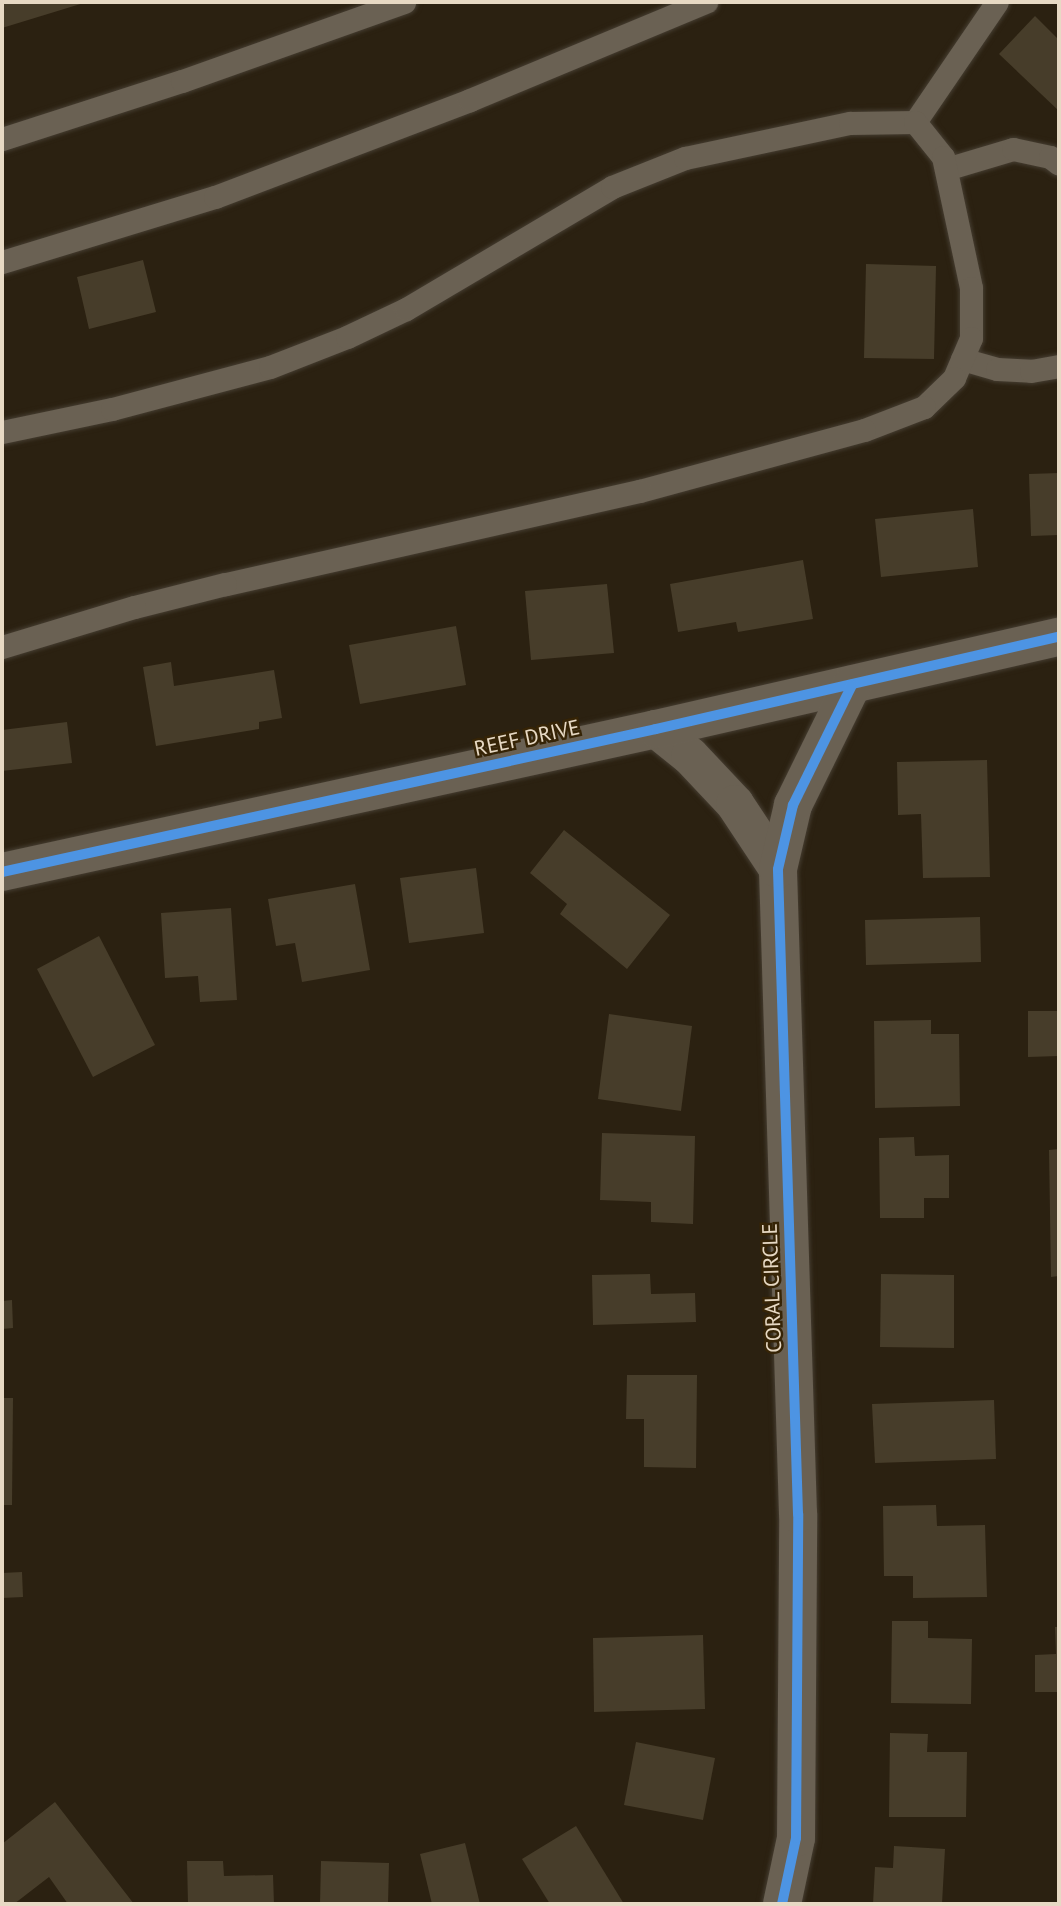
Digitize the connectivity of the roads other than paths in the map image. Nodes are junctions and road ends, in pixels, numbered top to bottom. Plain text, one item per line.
1 (404, 2) edge
2 (706, 2) edge
3 (997, 2) edge
4 (915, 122) junction
5 (2, 139) edge
6 (1059, 164) edge
7 (946, 169) junction
8 (2, 262) edge
9 (962, 359) junction
10 (1059, 366) edge
11 (2, 432) edge
12 (1059, 637) edge
13 (2, 647) edge
14 (852, 685) junction
15 (656, 729) junction
16 (778, 869) junction
17 (2, 872) edge
18 (782, 1904) edge

1 - 5 lane
2 - 8 lane
3 - 4 lane
4 - 7 lane
4 - 11 lane
6 - 7 lane
7 - 9 lane
9 - 10 lane
9 - 13 lane
12 - 14 street, REEF DRIVE
14 - 15 street, REEF DRIVE
14 - 16 street, CORAL CIRCLE
15 - 16 street
15 - 17 street, REEF DRIVE
16 - 18 street, CORAL CIRCLE

